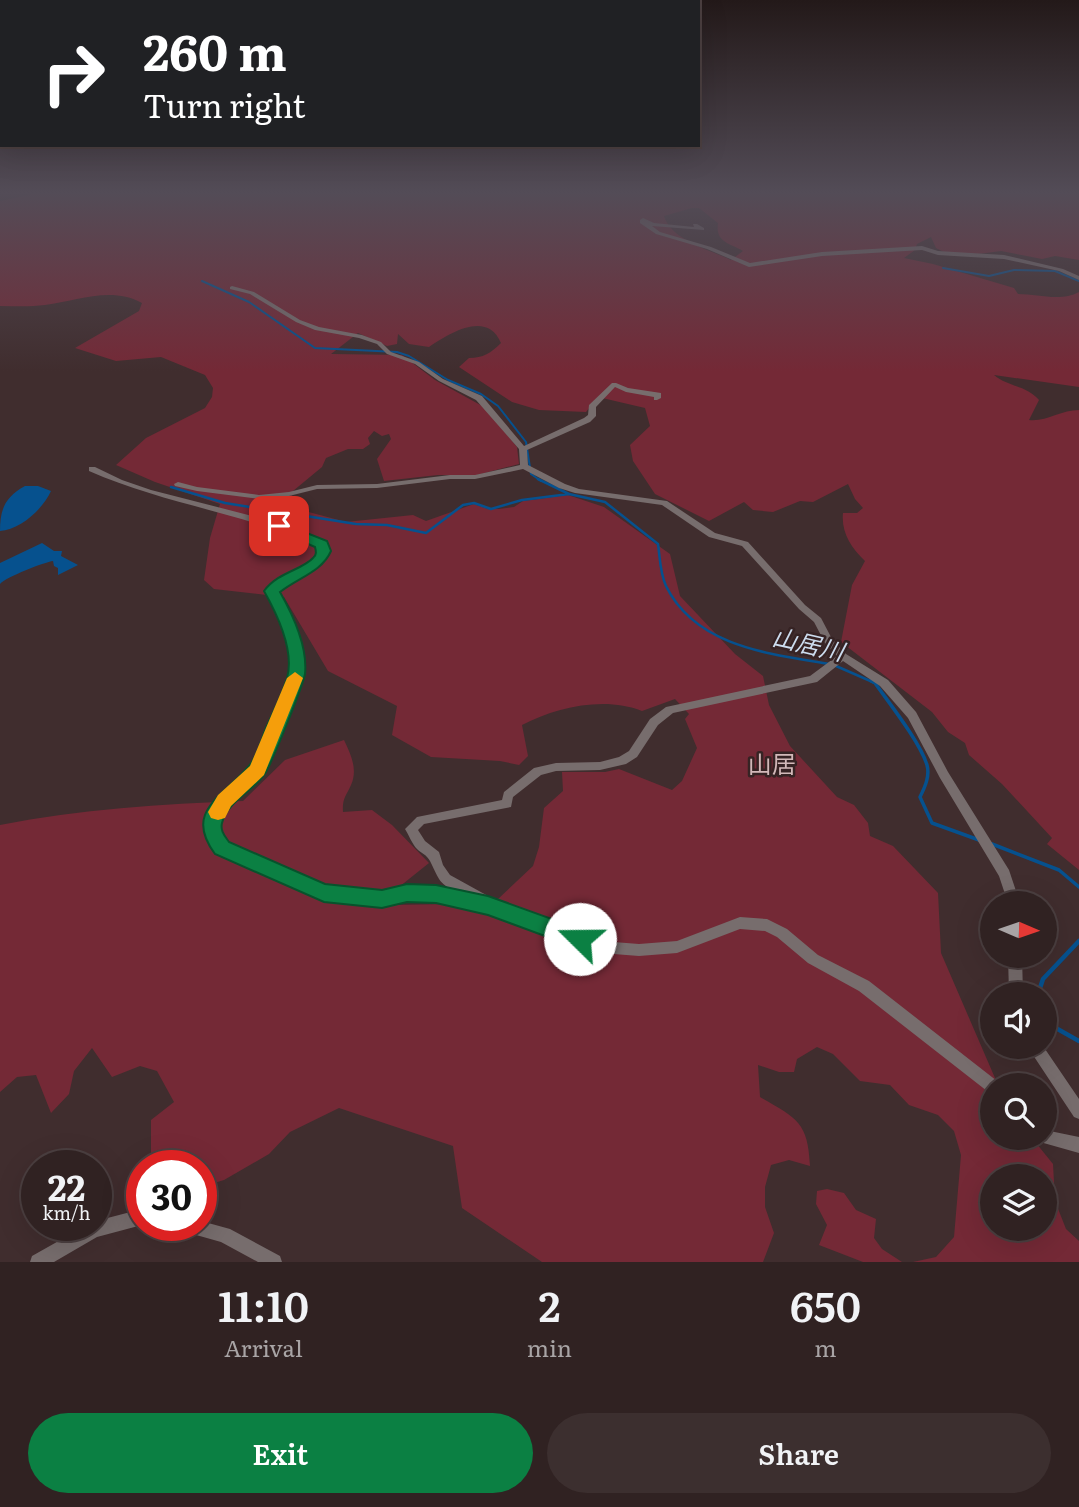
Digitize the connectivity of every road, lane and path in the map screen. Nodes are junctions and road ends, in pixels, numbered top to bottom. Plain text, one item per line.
1 (721, 253) edge
2 (847, 253) edge
3 (938, 253) edge
4 (1079, 278) edge
5 (232, 288) dead end
6 (657, 398) dead end
7 (523, 449) junction
8 (524, 466) junction
9 (92, 469) dead end
10 (178, 484) dead end
11 (843, 656) junction
12 (1010, 891) edge
13 (488, 906) junction
14 (1043, 1059) edge
15 (980, 1077) edge
16 (1079, 1112) edge
17 (1057, 1140) edge
18 (1079, 1145) edge
19 (126, 1221) edge
20 (217, 1233) edge
21 (38, 1262) edge
22 (274, 1262) edge

1 - 2 street
3 - 4 street
5 - 7 street
6 - 7 street
7 - 8 street
8 - 10 street
8 - 11 street
9 - 13 street
11 - 12 street
11 - 13 street
13 - 15 street
14 - 16 street
17 - 18 street
19 - 21 street
20 - 22 street

